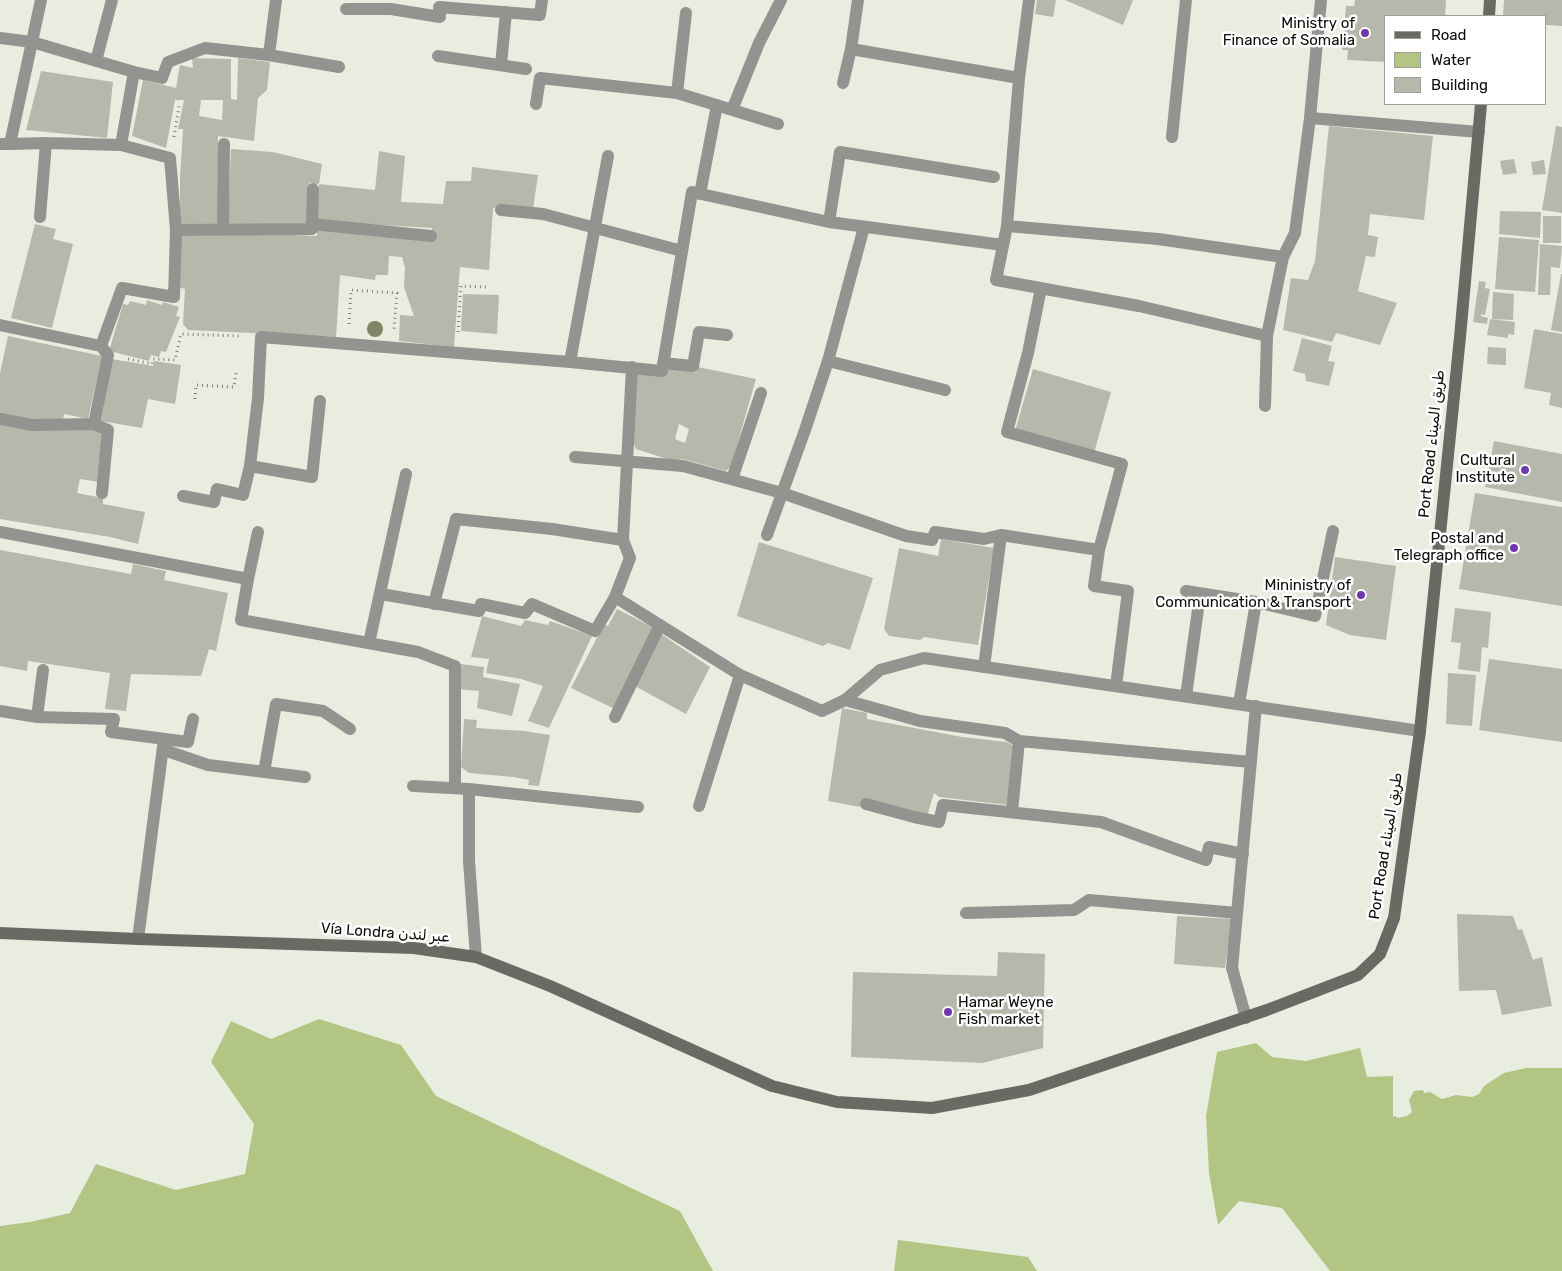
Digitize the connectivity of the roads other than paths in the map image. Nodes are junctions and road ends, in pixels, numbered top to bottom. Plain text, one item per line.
1 (41, 0) edge
2 (112, 0) edge
3 (276, 0) edge
4 (542, 0) edge
5 (781, 0) edge
6 (858, 0) edge
7 (1029, 0) edge
8 (1186, 0) edge
9 (1321, 0) edge
10 (1490, 0) edge
11 (346, 10) dead end
12 (506, 12) junction
13 (686, 13) dead end
14 (1489, 15) edge
15 (0, 38) edge
16 (32, 42) junction
17 (851, 49) junction
18 (269, 56) junction
19 (438, 56) dead end
20 (96, 61) junction
21 (501, 66) junction
22 (339, 67) dead end
23 (526, 69) dead end
24 (134, 72) junction
25 (1019, 78) junction
26 (843, 83) dead end
27 (677, 93) junction
28 (536, 104) dead end
29 (718, 105) junction
30 (1481, 105) edge
31 (732, 110) junction
32 (1310, 118) junction
33 (778, 124) dead end
34 (1479, 132) junction
35 (1172, 137) dead end
36 (46, 143) junction
37 (5, 144) edge
38 (224, 144) dead end
39 (121, 145) junction
40 (608, 156) dead end
41 (994, 176) dead end
42 (313, 189) dead end
43 (700, 194) junction
44 (501, 210) dead end
45 (40, 217) dead end
46 (829, 222) junction
47 (312, 224) junction
48 (1007, 226) junction
49 (864, 227) junction
50 (594, 228) junction
51 (176, 230) junction
52 (224, 230) junction
53 (430, 236) dead end
54 (1003, 245) junction
55 (682, 251) junction
56 (1283, 257) junction
57 (1041, 288) junction
58 (0, 324) edge
59 (727, 336) dead end
60 (1267, 336) junction
61 (104, 350) junction
62 (828, 361) junction
63 (570, 362) junction
64 (663, 363) junction
65 (632, 368) junction
66 (946, 390) dead end
67 (761, 393) dead end
68 (320, 401) dead end
69 (1265, 406) dead end
70 (0, 419) edge
71 (94, 424) junction
72 (575, 457) dead end
73 (629, 460) junction
74 (250, 466) junction
75 (406, 474) dead end
76 (732, 480) junction
77 (102, 493) dead end
78 (782, 493) junction
79 (183, 496) dead end
80 (1333, 531) dead end
81 (0, 532) edge
82 (258, 532) dead end
83 (766, 535) dead end
84 (1001, 535) junction
85 (623, 540) junction
86 (1098, 550) junction
87 (248, 579) junction
88 (1186, 591) dead end
89 (380, 594) junction
90 (1200, 594) junction
91 (615, 597) junction
92 (1256, 602) junction
93 (434, 604) junction
94 (660, 625) junction
95 (369, 643) junction
96 (984, 667) junction
97 (43, 670) dead end
98 (740, 675) junction
99 (1116, 686) junction
100 (1186, 696) junction
101 (845, 700) junction
102 (1239, 704) junction
103 (1256, 706) junction
104 (0, 711) edge
105 (37, 717) junction
106 (615, 717) dead end
107 (193, 719) dead end
108 (350, 729) dead end
109 (1420, 731) junction
110 (1019, 741) junction
111 (164, 744) junction
112 (1251, 762) junction
113 (264, 772) junction
114 (305, 777) dead end
115 (413, 786) dead end
116 (454, 788) junction
117 (469, 789) junction
118 (866, 804) dead end
119 (699, 806) dead end
120 (638, 807) dead end
121 (1012, 812) junction
122 (1243, 854) junction
123 (966, 913) dead end
124 (1237, 913) junction
125 (0, 933) edge
126 (138, 939) junction
127 (476, 957) junction
128 (1246, 1018) junction
129 (772, 1086) joint

1 - 16 street
2 - 20 street
3 - 18 street
4 - 12 street
5 - 31 street
6 - 17 street
7 - 25 street
8 - 35 street
9 - 32 street
10 - 14 main road
11 - 12 street
12 - 21 street
13 - 27 street
15 - 16 street
16 - 20 street
16 - 37 street
17 - 25 street
17 - 26 street
18 - 22 street
18 - 24 street
19 - 21 street
20 - 24 street
21 - 23 street
24 - 39 street
25 - 48 street
27 - 28 street
27 - 29 street
29 - 31 street
29 - 43 street
30 - 34 main road, Port Road طريق الميناء
31 - 33 street
32 - 34 street
32 - 56 street
34 - 109 main road, Port Road طريق الميناء
36 - 37 street
36 - 39 street
36 - 45 street
38 - 52 street
39 - 51 street
40 - 50 street
41 - 46 street
42 - 47 street
43 - 46 street
43 - 55 street
44 - 50 street
46 - 49 street
47 - 52 street
47 - 53 street
48 - 54 street
48 - 56 street
49 - 54 street
49 - 62 street
50 - 55 street
50 - 63 street
51 - 52 street
51 - 61 street
54 - 57 street
55 - 64 street
56 - 60 street
57 - 60 street
57 - 86 street
58 - 61 street
59 - 64 street
60 - 69 street
61 - 71 street
62 - 66 street
62 - 78 street
63 - 65 street
63 - 74 street
64 - 65 street
65 - 73 street
67 - 76 street
68 - 74 street
70 - 71 street
71 - 77 street
72 - 73 street
73 - 76 street
73 - 85 street
74 - 79 street
75 - 89 street
76 - 78 street
78 - 83 street
78 - 84 street
80 - 92 street
81 - 87 street
82 - 87 street
84 - 86 street
84 - 96 street
85 - 91 street
85 - 93 street
86 - 99 street
87 - 95 street
88 - 90 street
89 - 93 street
89 - 95 street
90 - 92 street
90 - 100 street
91 - 93 street
91 - 94 street
92 - 102 street
94 - 98 street
94 - 106 street
95 - 116 street
96 - 99 street
96 - 101 street
97 - 105 street
98 - 101 street
98 - 119 street
99 - 100 street
100 - 102 street
101 - 110 street
102 - 103 street
103 - 109 street
103 - 112 street
104 - 105 street
105 - 111 street
107 - 111 street
108 - 113 street
109 - 128 main road, Port Road طريق الميناء
110 - 112 street
110 - 121 street
111 - 113 street
111 - 126 street
112 - 122 street
113 - 114 street
115 - 116 street
116 - 117 street
117 - 120 street
117 - 127 street
118 - 121 street
121 - 122 street
122 - 124 street
123 - 124 street
124 - 128 street
125 - 126 main road, Vía Londra عبر لندن
126 - 127 main road, Vía Londra عبر لندن
127 - 129 main road, Vía Londra عبر لندن
128 - 129 main road, Port Road طريق الميناء

